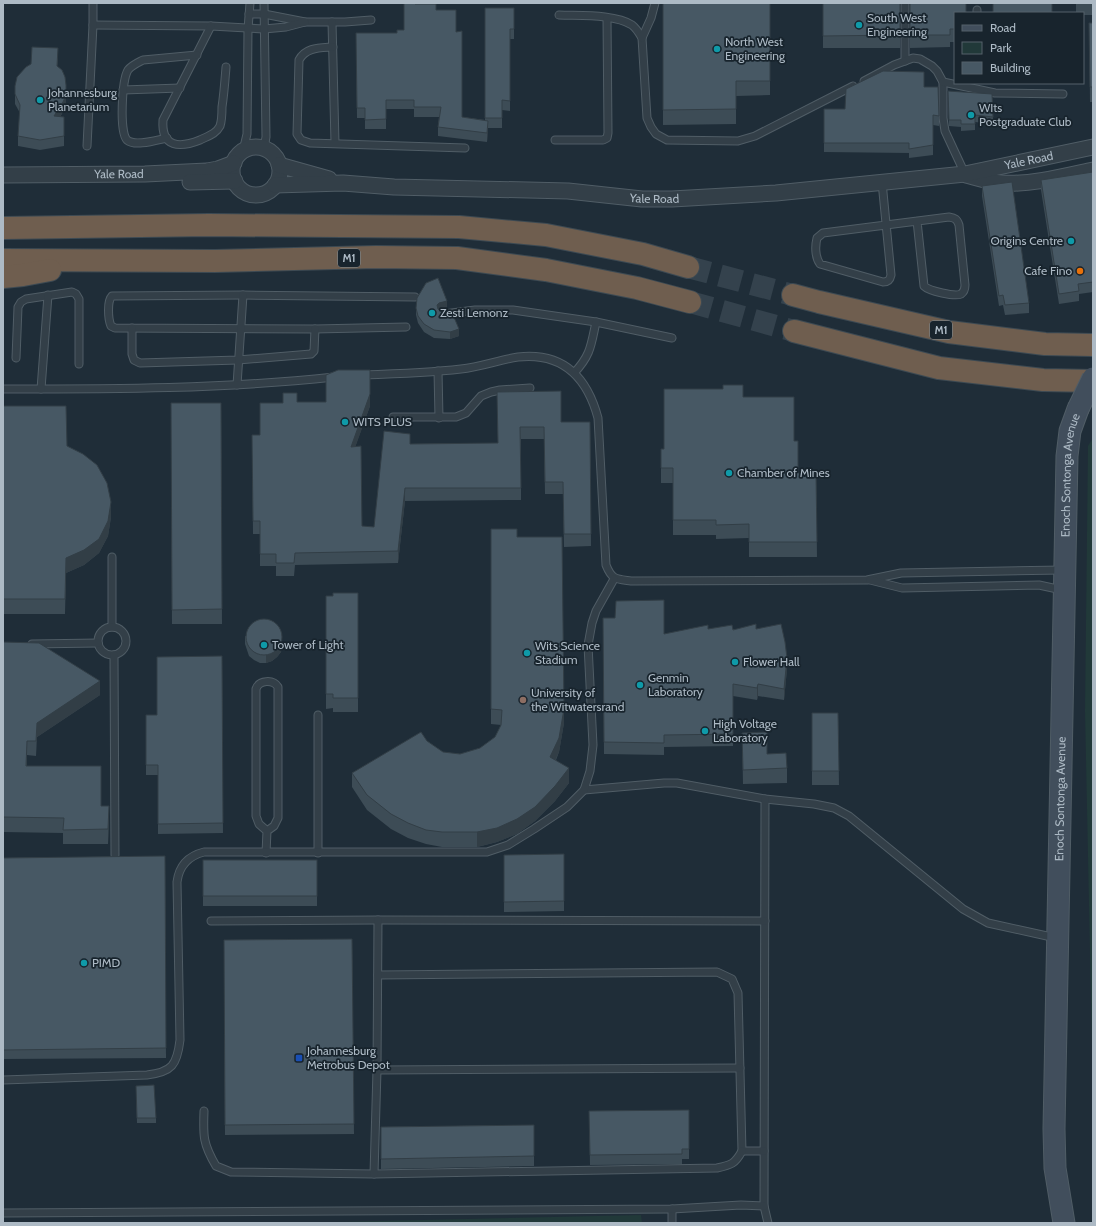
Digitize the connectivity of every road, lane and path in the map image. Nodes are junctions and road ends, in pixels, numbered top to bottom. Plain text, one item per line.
1 (93, 3) edge
2 (250, 3) edge
3 (264, 3) edge
4 (655, 3) edge
5 (904, 3) edge
6 (249, 14) junction
7 (264, 14) junction
8 (559, 15) dead end
9 (607, 18) junction
10 (371, 20) dead end
11 (305, 22) junction
12 (332, 22) junction
13 (93, 25) junction
14 (211, 26) junction
15 (248, 29) junction
16 (264, 29) junction
17 (642, 38) junction
18 (333, 47) junction
19 (197, 55) junction
20 (905, 61) junction
21 (226, 67) dead end
22 (943, 82) junction
23 (954, 83) edge
24 (960, 84) edge
25 (976, 86) edge
26 (180, 88) junction
27 (123, 90) junction
28 (1063, 94) dead end
29 (167, 138) junction
30 (556, 140) dead end
31 (335, 143) junction
32 (87, 146) dead end
33 (1093, 147) edge
34 (264, 148) junction
35 (465, 148) dead end
36 (243, 151) junction
37 (234, 163) junction
38 (279, 165) junction
39 (1093, 170) edge
40 (965, 174) junction
41 (3, 176) edge
42 (42, 180) junction
43 (235, 182) junction
44 (882, 182) junction
45 (343, 183) junction
46 (3, 184) edge
47 (275, 185) junction
48 (917, 221) junction
49 (886, 225) junction
50 (3, 228) edge
51 (3, 260) edge
52 (78, 261) junction
53 (688, 267) tunnel mouth
54 (3, 277) edge
55 (48, 295) junction
56 (243, 295) junction
57 (793, 295) tunnel mouth
58 (415, 298) edge
59 (690, 302) tunnel mouth
60 (442, 314) edge
61 (596, 322) junction
62 (406, 327) dead end
63 (132, 328) junction
64 (241, 328) junction
65 (315, 329) junction
66 (794, 331) tunnel mouth
67 (672, 338) dead end
68 (1093, 345) edge
69 (16, 358) dead end
70 (238, 360) junction
71 (79, 364) dead end
72 (438, 371) junction
73 (574, 373) junction
74 (344, 376) edge
75 (352, 376) edge
76 (1093, 380) edge
77 (237, 385) junction
78 (530, 388) dead end
79 (3, 389) edge
80 (41, 389) junction
81 (392, 417) dead end
82 (439, 418) junction
83 (112, 557) dead end
84 (1066, 570) junction
85 (614, 579) junction
86 (868, 580) junction
87 (1065, 591) junction
88 (112, 627) junction
89 (98, 643) junction
90 (27, 644) edge
91 (114, 655) junction
92 (318, 715) dead end
93 (584, 790) junction
94 (765, 799) junction
95 (267, 831) junction
96 (266, 853) junction
97 (318, 853) junction
98 (115, 855) edge
99 (378, 920) junction
100 (210, 921) dead end
101 (765, 922) junction
102 (1058, 939) junction
103 (378, 975) junction
104 (740, 1068) junction
105 (377, 1070) junction
106 (3, 1080) edge
107 (204, 1111) dead end
108 (742, 1151) junction
109 (764, 1151) junction
110 (374, 1174) junction
111 (764, 1206) junction
112 (672, 1209) junction
113 (3, 1213) edge
114 (672, 1223) edge
115 (768, 1223) edge
116 (1064, 1223) edge

1 - 13 lane
2 - 6 lane
3 - 7 lane
4 - 17 lane
5 - 20 lane
6 - 7 lane
6 - 15 lane
7 - 11 lane
7 - 16 lane
8 - 9 lane
9 - 17 lane
9 - 30 lane
10 - 12 lane
11 - 12 lane
11 - 16 lane
12 - 18 lane
13 - 14 lane
13 - 32 lane
14 - 15 lane
14 - 19 lane
15 - 16 lane
15 - 36 lane
16 - 34 lane
17 - 20 lane
18 - 31 lane
18 - 31 lane
19 - 26 lane
19 - 27 lane
20 - 22 lane
21 - 29 lane
22 - 23 lane
22 - 40 lane
24 - 25 lane
25 - 28 lane
26 - 27 lane
26 - 29 lane
27 - 29 lane
31 - 35 lane
33 - 40 street, Yale Road
34 - 36 street
34 - 38 street
36 - 37 street
37 - 42 street, Yale Road
37 - 43 street
38 - 45 street, Yale Road
38 - 47 street
39 - 40 street, Yale Road
40 - 44 street, Yale Road
41 - 42 street, Yale Road
42 - 43 street, Yale Road
42 - 46 street, Yale Road
43 - 47 street
44 - 45 street, Yale Road
44 - 49 lane
45 - 47 street, Yale Road
48 - 48 lane
48 - 49 lane
49 - 49 lane
50 - 53 highway
51 - 52 highway, M1
52 - 54 highway
52 - 59 highway, M1
55 - 69 lane
55 - 71 lane
55 - 80 lane
56 - 58 lane
56 - 63 lane
56 - 64 lane
57 - 68 highway, M1
60 - 61 lane
61 - 67 lane
61 - 73 lane
62 - 65 lane
63 - 64 lane
63 - 70 lane
64 - 65 lane
64 - 70 lane
65 - 70 lane
66 - 76 highway
70 - 77 lane
72 - 73 lane
72 - 75 lane
72 - 82 lane
73 - 85 lane
74 - 77 lane
76 - 84 main road, Enoch Sontonga Avenue, bridge
77 - 80 lane
78 - 82 lane
79 - 80 lane
81 - 82 lane
83 - 88 lane
84 - 86 lane
84 - 87 main road, Enoch Sontonga Avenue
85 - 86 lane
85 - 93 lane
86 - 87 lane
87 - 102 main road, Enoch Sontonga Avenue
88 - 89 lane
88 - 91 lane
89 - 90 lane
89 - 91 lane
91 - 98 lane
92 - 97 lane
93 - 94 lane
93 - 97 lane
94 - 101 lane
94 - 102 lane
95 - 95 lane
95 - 96 lane
96 - 97 lane
96 - 106 lane
99 - 100 lane
99 - 101 lane
99 - 103 lane
101 - 109 lane
102 - 116 main road, Enoch Sontonga Avenue
103 - 104 lane
103 - 105 lane
104 - 105 lane
104 - 108 lane
105 - 110 lane
107 - 110 lane
108 - 109 lane
108 - 110 lane
109 - 111 lane
111 - 112 lane
111 - 115 lane
112 - 113 lane
112 - 114 lane

